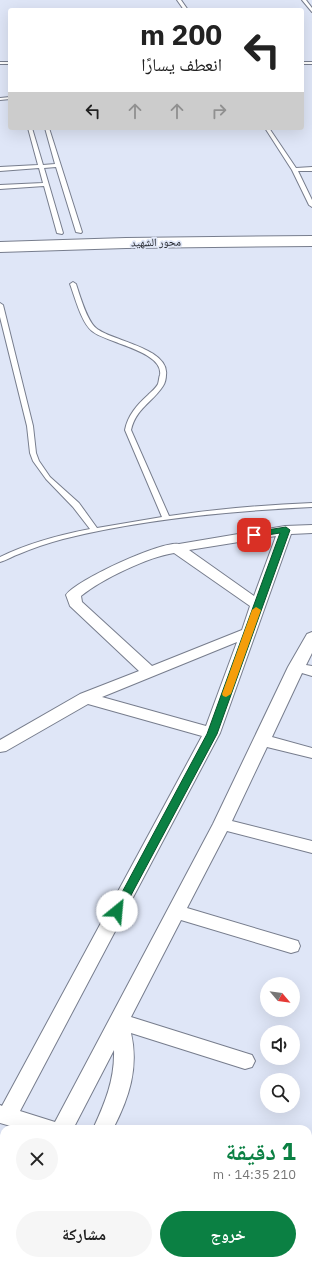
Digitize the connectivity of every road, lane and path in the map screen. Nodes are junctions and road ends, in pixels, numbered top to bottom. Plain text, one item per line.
1 (304, 0) edge
2 (312, 11) edge
3 (31, 130) edge
4 (49, 130) edge
5 (268, 130) edge
6 (58, 165) junction
7 (42, 166) junction
8 (0, 169) edge
9 (312, 169) edge
10 (295, 170) junction
11 (47, 184) junction
12 (0, 187) edge
13 (312, 205) edge
14 (312, 230) edge
15 (79, 232) junction
16 (60, 233) junction
17 (0, 235) edge
18 (312, 241) edge
19 (0, 247) edge
20 (73, 284) dead end
21 (0, 305) edge
22 (312, 505) edge
23 (166, 518) junction
24 (312, 529) edge
25 (95, 530) junction
26 (286, 530) junction
27 (175, 547) junction
28 (0, 560) edge
29 (258, 605) junction
30 (249, 632) junction
31 (312, 638) edge
32 (304, 669) edge
33 (149, 672) junction
34 (86, 698) junction
35 (212, 734) junction
36 (16, 737) junction
37 (262, 740) junction
38 (0, 747) edge
39 (312, 753) edge
40 (0, 759) edge
41 (222, 824) junction
42 (312, 848) edge
43 (175, 911) junction
44 (291, 946) dead end
45 (118, 1021) junction
46 (245, 1061) dead end
47 (4, 1115) edge
48 (38, 1125) edge
49 (64, 1125) edge
50 (105, 1125) edge

1 - 2 lane
3 - 7 lane
4 - 6 lane
5 - 10 lane
6 - 7 lane
6 - 15 lane
7 - 8 lane
7 - 11 lane
9 - 10 lane
10 - 13 lane
11 - 12 lane
11 - 16 lane
14 - 15 main road, محور الشهيد
15 - 16 main road, محور الشهيد
16 - 17 main road, محور الشهيد
18 - 19 main road, محور الشهيد
20 - 23 lane
21 - 25 lane
22 - 23 lane
23 - 25 lane
24 - 26 street
25 - 28 lane
26 - 27 street
26 - 29 street
27 - 29 street
27 - 33 street
29 - 30 street
30 - 33 street
30 - 35 street
31 - 32 street
32 - 37 street
33 - 34 street
34 - 35 street
34 - 36 street
35 - 47 street
36 - 38 street
36 - 40 street
37 - 39 street
37 - 41 street
41 - 42 street
41 - 43 street
43 - 44 street
43 - 45 street
45 - 46 street
45 - 49 street
45 - 50 street
47 - 48 street

